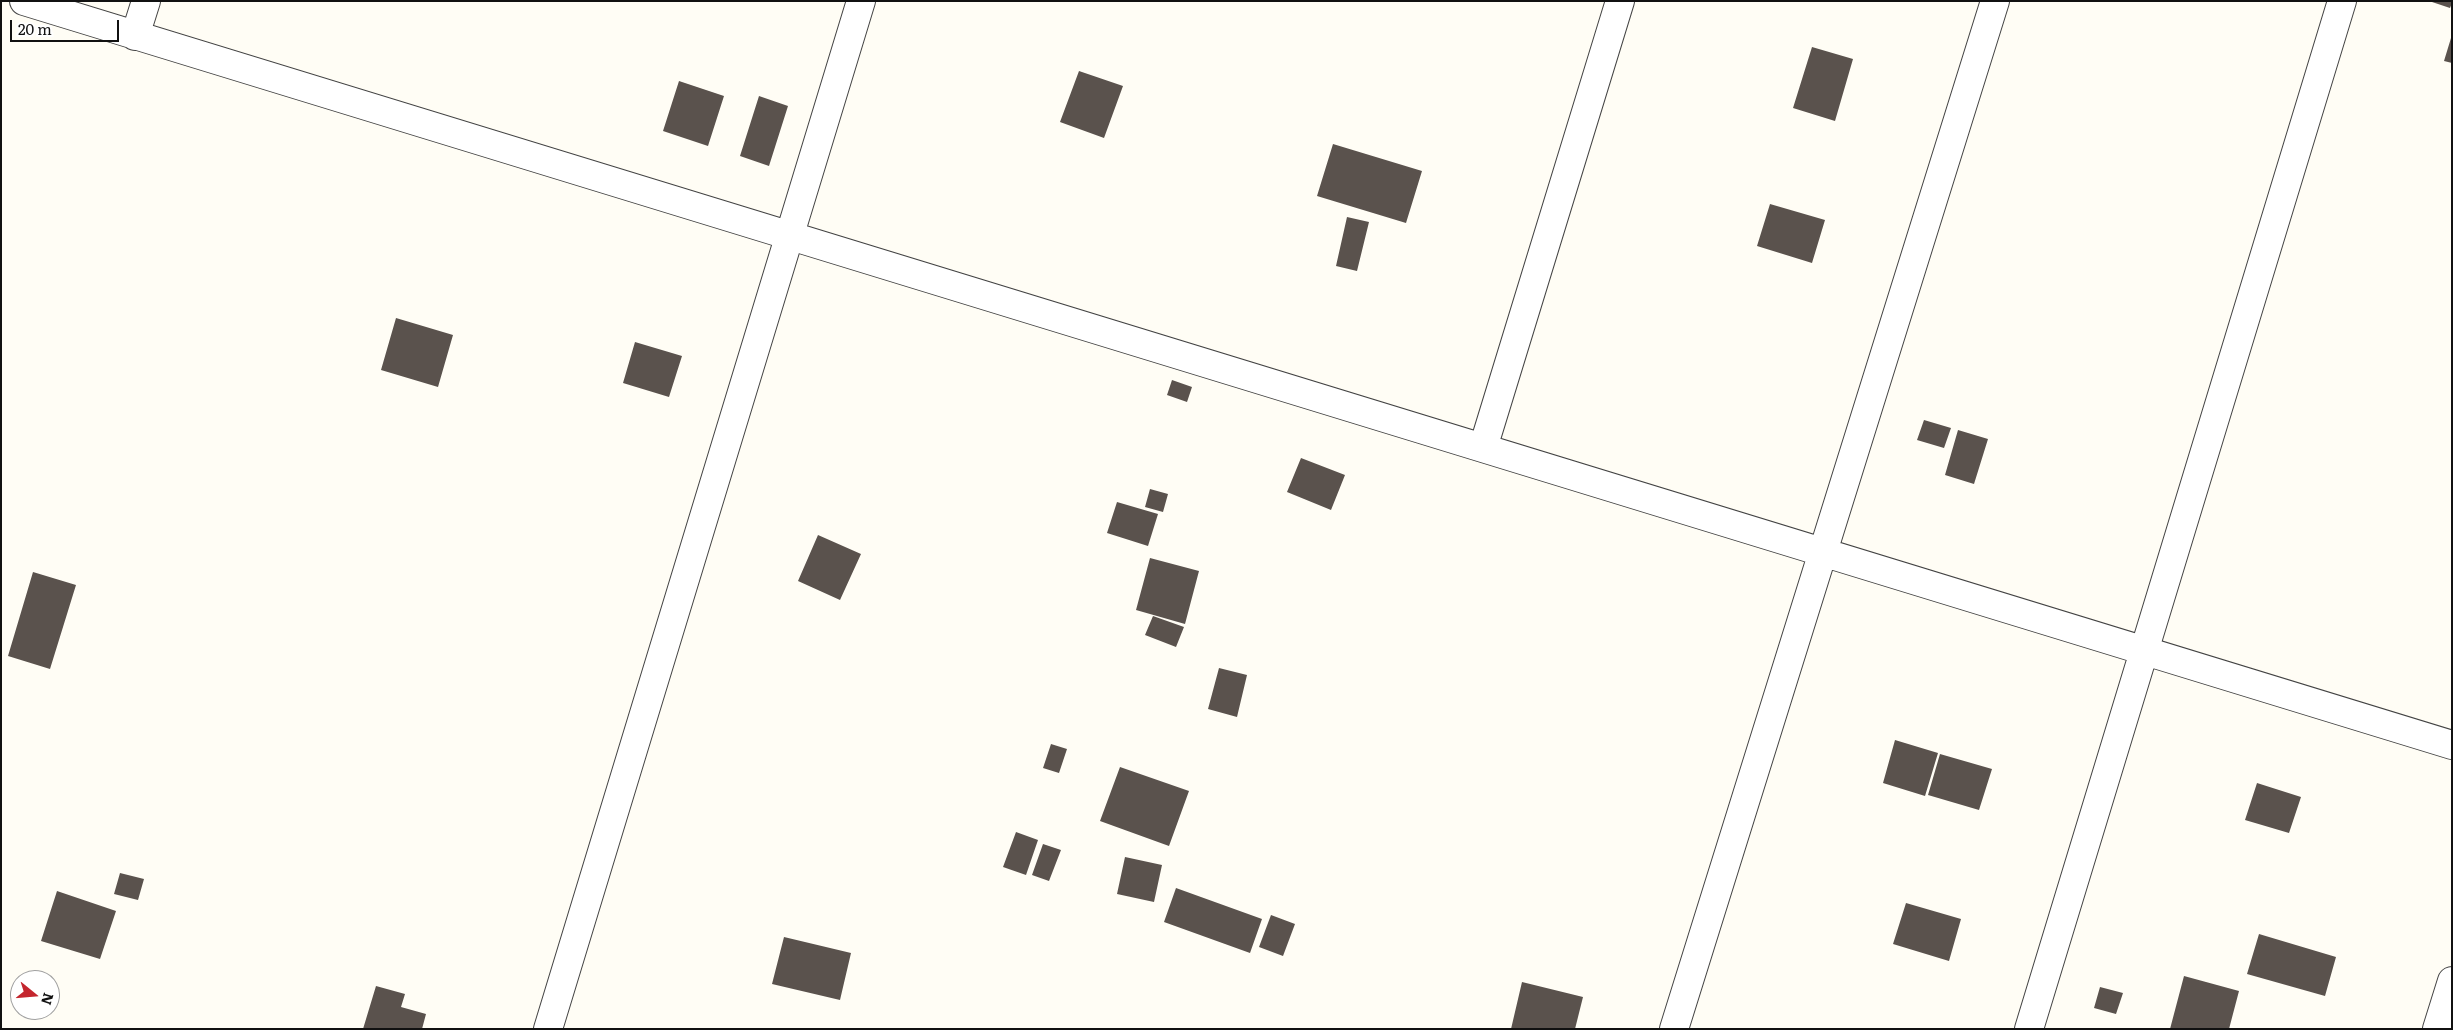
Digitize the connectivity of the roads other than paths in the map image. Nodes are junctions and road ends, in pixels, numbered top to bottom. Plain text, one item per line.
1 (24, 1) edge
2 (146, 1) edge
3 (861, 1) edge
4 (1620, 1) edge
5 (1995, 1) edge
6 (2342, 1) edge
7 (135, 36) junction
8 (790, 236) junction
9 (1483, 448) junction
10 (1823, 552) junction
11 (2144, 651) junction
12 (2452, 745) edge
13 (2452, 981) edge
14 (548, 1029) edge
15 (1674, 1029) edge
16 (2029, 1029) edge
17 (2437, 1029) edge

1 - 7 street
2 - 7 street
3 - 8 street
4 - 9 street
5 - 10 street
6 - 11 street
7 - 8 street
8 - 9 street
8 - 14 street
9 - 10 street
10 - 11 street
10 - 15 street
11 - 12 street
11 - 16 street
13 - 17 street

